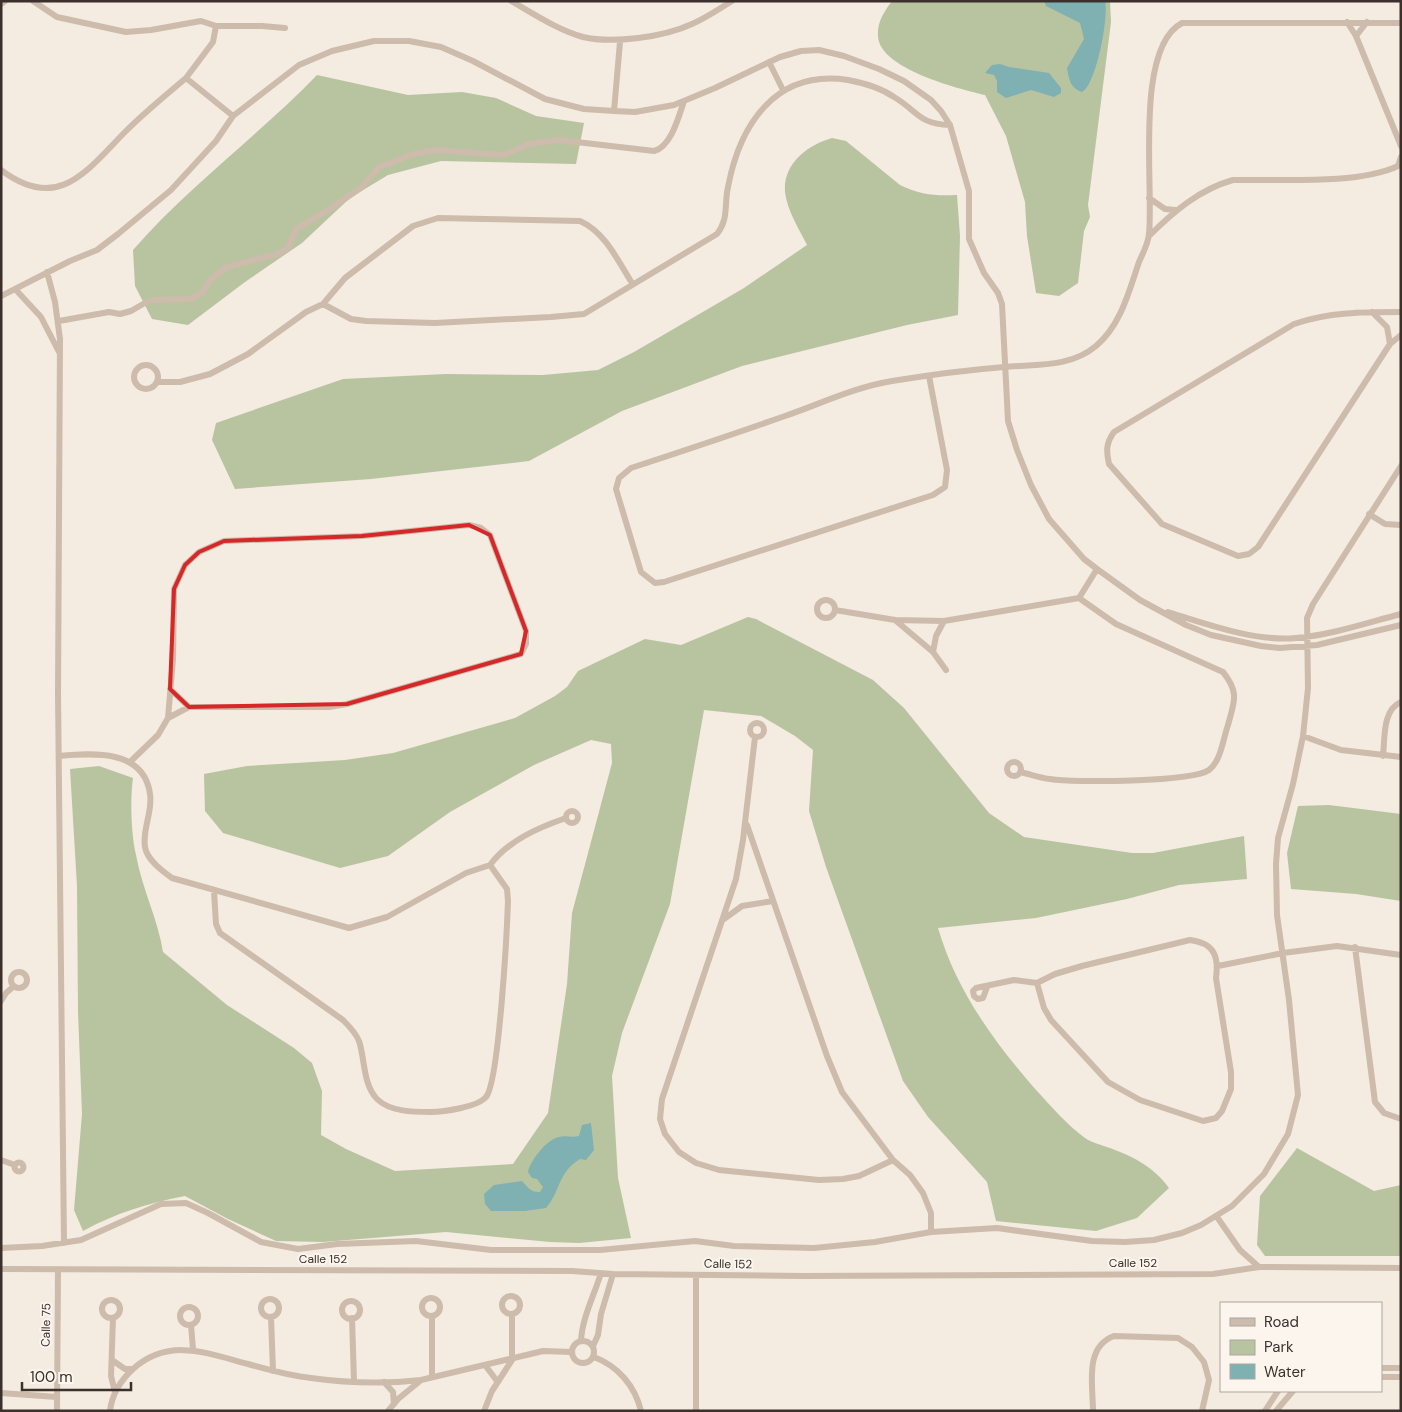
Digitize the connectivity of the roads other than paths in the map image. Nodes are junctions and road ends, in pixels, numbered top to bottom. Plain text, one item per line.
1 (6, 1) edge
2 (32, 1) edge
3 (511, 1) edge
4 (732, 1) edge
5 (1, 4) edge
6 (1347, 22) junction
7 (1367, 22) junction
8 (1401, 23) edge
9 (216, 26) junction
10 (285, 28) dead end
11 (1356, 36) junction
12 (620, 42) junction
13 (769, 62) junction
14 (186, 78) junction
15 (783, 90) junction
16 (684, 101) junction
17 (614, 111) junction
18 (233, 116) junction
19 (950, 125) junction
20 (1401, 146) edge
21 (1401, 157) edge
22 (1, 170) edge
23 (1149, 198) junction
24 (1175, 210) junction
25 (1149, 236) junction
26 (47, 272) junction
27 (632, 283) junction
28 (16, 290) junction
29 (2, 293) edge
30 (323, 304) junction
31 (1372, 312) junction
32 (1401, 312) edge
33 (59, 321) junction
34 (1401, 335) edge
35 (1390, 344) junction
36 (60, 353) junction
37 (1005, 367) junction
38 (930, 376) junction
39 (156, 382) dead end
40 (1401, 466) edge
41 (1369, 514) junction
42 (1401, 525) edge
43 (1097, 570) junction
44 (1079, 598) junction
45 (1155, 608) junction
46 (835, 610) dead end
47 (1401, 614) edge
48 (895, 620) junction
49 (944, 620) junction
50 (1401, 625) edge
51 (1308, 637) junction
52 (1309, 647) junction
53 (933, 652) junction
54 (946, 670) dead end
55 (170, 689) junction
56 (1401, 702) edge
57 (190, 708) junction
58 (168, 718) junction
59 (755, 736) dead end
60 (1303, 736) junction
61 (59, 756) junction
62 (1383, 756) junction
63 (1401, 757) edge
64 (130, 762) junction
65 (1020, 772) dead end
66 (566, 818) dead end
67 (746, 822) junction
68 (490, 865) junction
69 (214, 891) junction
70 (773, 901) junction
71 (724, 919) junction
72 (1355, 947) junction
73 (1282, 953) junction
74 (1401, 955) edge
75 (1218, 966) junction
76 (1037, 983) junction
77 (14, 986) dead end
78 (987, 987) dead end
79 (1, 1001) edge
80 (1401, 1119) edge
81 (1, 1160) edge
82 (893, 1160) junction
83 (15, 1165) dead end
84 (1217, 1216) junction
85 (932, 1232) junction
86 (64, 1243) junction
87 (1, 1248) edge
88 (1259, 1267) junction
89 (1, 1269) edge
90 (58, 1270) junction
91 (1400, 1270) edge
92 (601, 1273) junction
93 (613, 1274) junction
94 (696, 1275) junction
95 (512, 1314) dead end
96 (271, 1316) dead end
97 (432, 1316) dead end
98 (113, 1318) dead end
99 (352, 1318) dead end
100 (191, 1325) dead end
101 (581, 1341) junction
102 (593, 1346) junction
103 (193, 1349) junction
104 (572, 1352) junction
105 (594, 1357) junction
106 (112, 1360) junction
107 (512, 1360) junction
108 (485, 1365) junction
109 (1382, 1368) edge
110 (1401, 1368) edge
111 (133, 1369) junction
112 (272, 1371) junction
113 (432, 1377) junction
114 (1382, 1377) edge
115 (1401, 1377) edge
116 (421, 1380) junction
117 (354, 1381) junction
118 (497, 1381) junction
119 (384, 1382) junction
120 (115, 1392) junction
121 (1277, 1392) edge
122 (1292, 1392) edge
123 (1, 1393) edge
124 (57, 1397) junction
125 (394, 1404) junction
126 (57, 1411) edge
127 (110, 1411) edge
128 (388, 1411) edge
129 (484, 1411) edge
130 (642, 1411) edge
131 (696, 1411) edge
132 (1093, 1411) edge
133 (1202, 1411) edge
134 (1265, 1411) edge
135 (1276, 1411) edge

1 - 5 street
2 - 9 street
3 - 12 street
4 - 12 street
6 - 7 street
6 - 11 street
6 - 23 street
7 - 8 street
7 - 11 street
9 - 10 street
9 - 14 street
11 - 20 street
12 - 17 street
13 - 15 street
13 - 16 street
13 - 19 street
14 - 18 street
14 - 22 street
15 - 19 street
15 - 27 street
16 - 17 street
16 - 33 street
17 - 18 street
18 - 26 street
19 - 37 street
21 - 24 street
23 - 24 street
23 - 25 street
24 - 25 street
25 - 37 street
26 - 28 street
26 - 33 street
27 - 30 street
27 - 30 street
28 - 29 street
28 - 36 street
30 - 39 street
31 - 32 street
31 - 35 street
31 - 35 street
33 - 36 street
34 - 35 street
36 - 61 street
37 - 38 street
37 - 43 street
38 - 38 street
40 - 41 street
41 - 42 street
41 - 51 street
43 - 44 street
43 - 45 street
44 - 49 street
44 - 65 street
45 - 51 street
45 - 52 street
46 - 48 street
47 - 51 street
48 - 49 street
48 - 53 street
49 - 53 street
50 - 52 street
51 - 52 street
52 - 60 street
53 - 54 street
55 - 57 street
55 - 57 street
55 - 58 street
56 - 62 street
57 - 58 street
58 - 64 street
59 - 67 street
60 - 62 street
60 - 73 street
61 - 64 street
61 - 86 street
62 - 63 street
64 - 69 street
66 - 68 street
67 - 70 street
67 - 71 street
68 - 69 street
68 - 69 street
70 - 71 street
70 - 82 street
71 - 82 street
72 - 73 street
72 - 74 street
72 - 80 street
73 - 75 street
73 - 84 street
75 - 76 street
75 - 76 street
76 - 78 street
77 - 79 street
81 - 83 street
82 - 85 street
84 - 85 street
84 - 88 street
85 - 86 street
86 - 87 street
88 - 91 street, Calle 152
88 - 94 street, Calle 152
89 - 90 street, Calle 152
90 - 92 street, Calle 152
90 - 124 street, Calle 75
92 - 93 street, Calle 152
92 - 101 street
93 - 94 street, Calle 152
93 - 102 street
94 - 131 street
95 - 107 street
96 - 112 street
97 - 113 street
98 - 106 street
99 - 117 street
100 - 103 street
101 - 102 street
101 - 104 street
102 - 105 street
103 - 111 street
103 - 112 street
104 - 105 street
104 - 107 street
105 - 130 street
106 - 111 street
106 - 120 street
107 - 108 street
107 - 118 street
108 - 113 street
108 - 118 street
109 - 110 street
111 - 120 street
112 - 117 street
113 - 116 street
114 - 115 street
116 - 119 street
116 - 125 street
117 - 119 street
118 - 129 street
119 - 125 street
120 - 127 street
121 - 134 street
122 - 135 street
123 - 124 street
124 - 126 street, Calle 75
125 - 128 street
132 - 133 street

